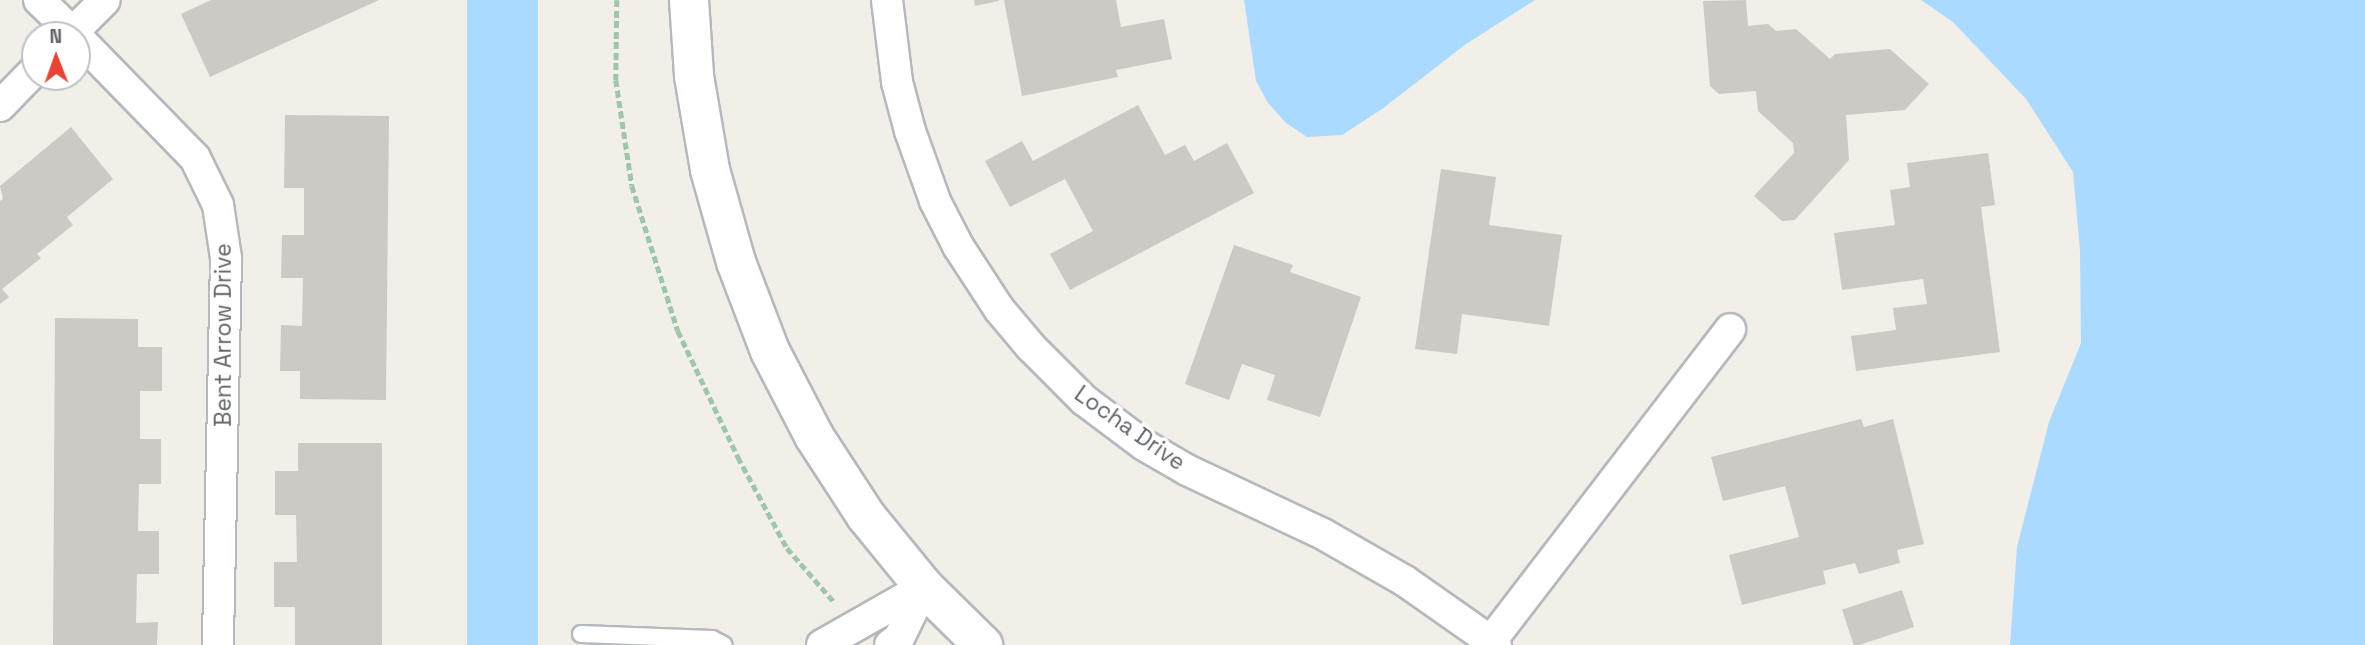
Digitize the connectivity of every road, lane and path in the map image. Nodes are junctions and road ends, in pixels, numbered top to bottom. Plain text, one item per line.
1 (39, 0) edge
2 (105, 0) edge
3 (617, 0) edge
4 (689, 0) edge
5 (887, 0) edge
6 (59, 21) edge
7 (86, 21) edge
8 (91, 53) edge
9 (21, 84) edge
10 (0, 106) edge
11 (1730, 329) dead end
12 (925, 587) junction
13 (833, 601) dead end
14 (581, 634) dead end
15 (1494, 643) edge
16 (218, 645) edge
17 (724, 645) edge
18 (822, 645) edge
19 (890, 645) edge
20 (983, 645) edge

1 - 6 street, Bent Arrow Drive
2 - 7 street
3 - 13 path
4 - 12 street
5 - 15 street, Locha Drive
8 - 16 street, Bent Arrow Drive
9 - 10 street
11 - 15 street
12 - 18 street
12 - 19 street
12 - 20 street
14 - 17 lane

